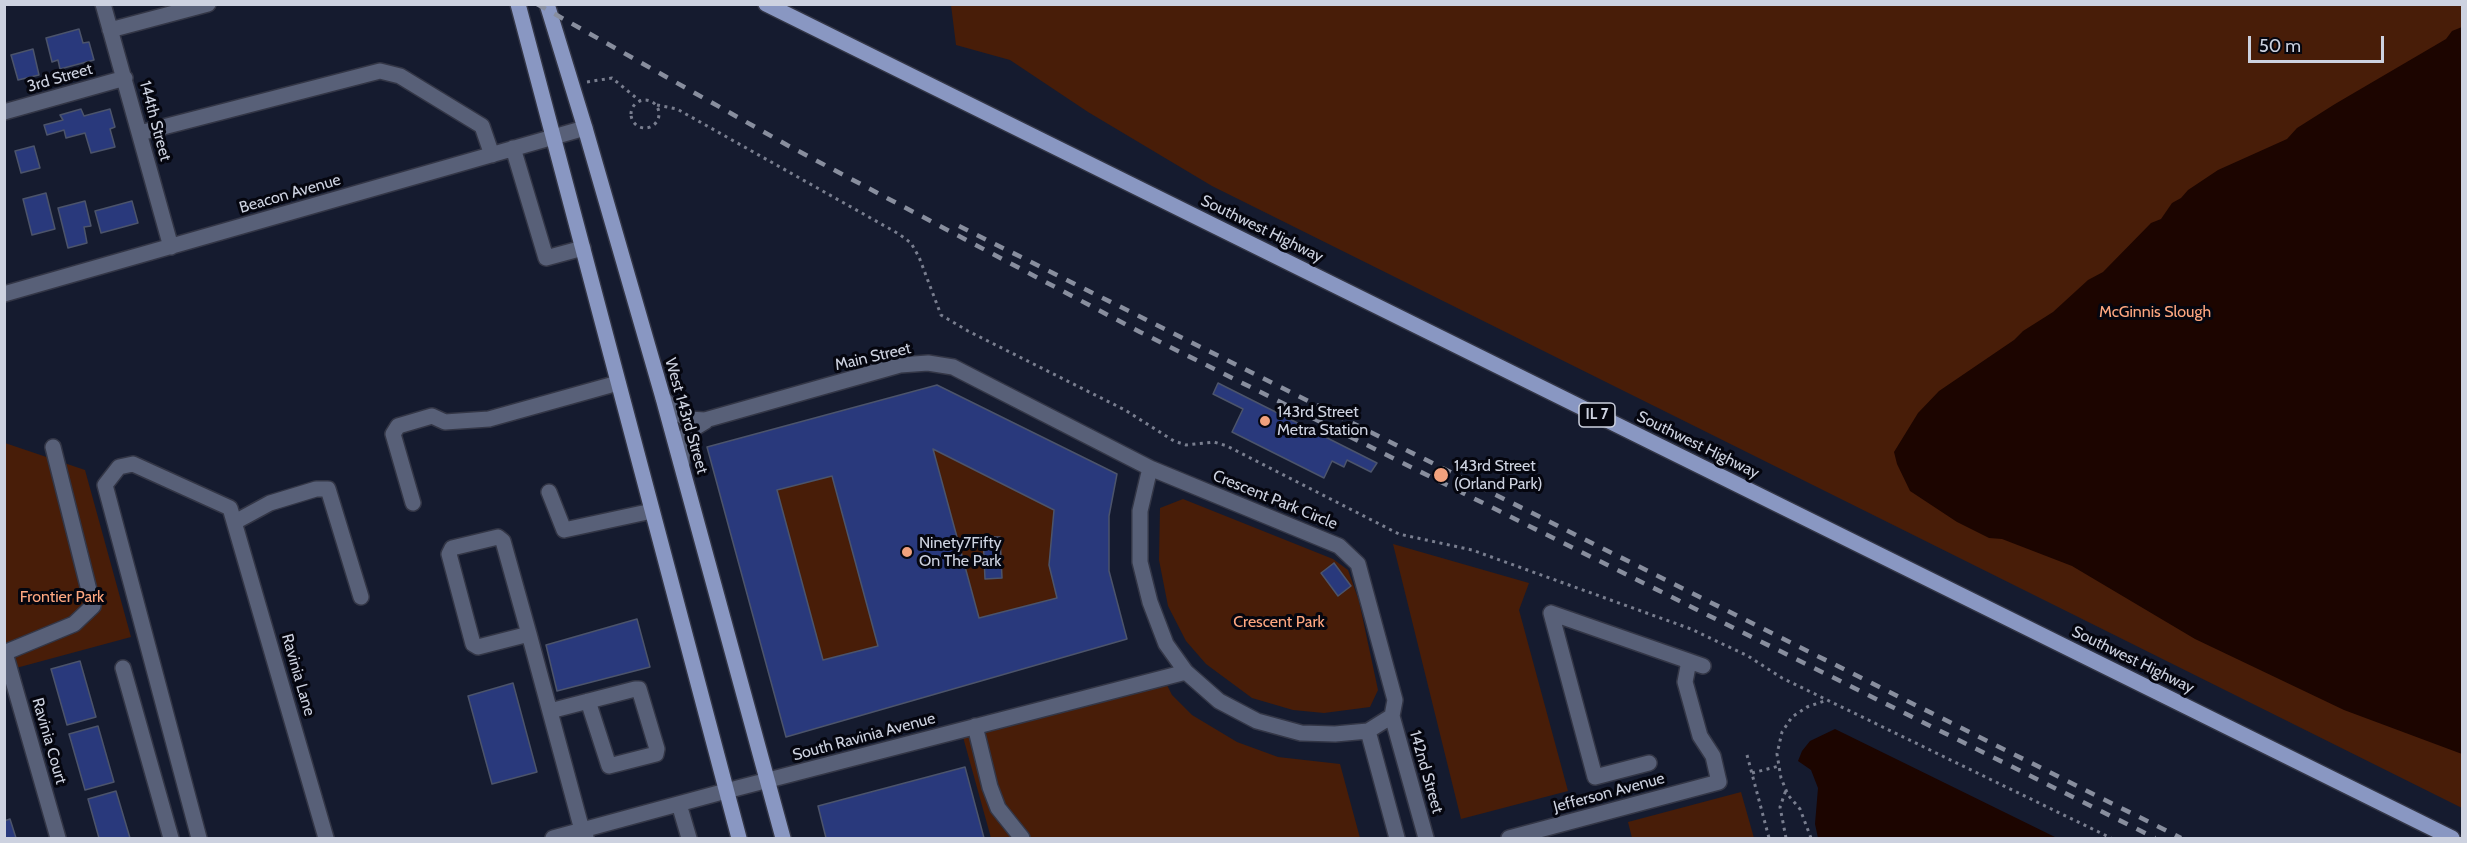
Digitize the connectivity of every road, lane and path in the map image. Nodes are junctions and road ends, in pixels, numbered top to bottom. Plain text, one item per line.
1 (103, 4) edge
2 (208, 4) edge
3 (518, 4) edge
4 (547, 4) edge
5 (766, 4) edge
6 (110, 30) junction
7 (125, 78) junction
8 (572, 86) junction
9 (640, 101) junction
10 (657, 105) junction
11 (4, 112) edge
12 (585, 128) junction
13 (140, 133) junction
14 (553, 136) junction
15 (513, 148) junction
16 (492, 155) junction
17 (171, 247) junction
18 (583, 248) junction
19 (4, 294) edge
20 (618, 383) junction
21 (663, 399) junction
22 (712, 419) junction
23 (53, 447) dead end
24 (682, 468) junction
25 (1150, 468) junction
26 (549, 492) dead end
27 (413, 503) dead end
28 (652, 512) junction
29 (235, 522) junction
30 (361, 597) dead end
31 (529, 634) junction
32 (5, 653) edge
33 (123, 668) dead end
34 (1186, 672) junction
35 (1827, 700) junction
36 (588, 701) junction
37 (550, 711) junction
38 (1392, 716) junction
39 (975, 726) junction
40 (1368, 731) junction
41 (1747, 755) dead end
42 (1649, 763) dead end
43 (1779, 766) junction
44 (1752, 773) junction
45 (767, 780) junction
46 (1786, 790) junction
47 (726, 791) junction
48 (679, 804) junction
49 (585, 835) edge
50 (58, 838) edge
51 (171, 838) edge
52 (199, 838) edge
53 (326, 838) edge
54 (552, 838) edge
55 (688, 838) edge
56 (740, 838) edge
57 (783, 838) edge
58 (1022, 838) edge
59 (1397, 838) edge
60 (1426, 838) edge
61 (1509, 838) edge
62 (1769, 838) edge
63 (1786, 838) edge
64 (1811, 838) edge
65 (2111, 838) edge
66 (2452, 838) edge

1 - 6 street, 144th Street
2 - 6 street
3 - 14 main road
4 - 8 main road, West 143rd Street
5 - 66 main road, Southwest Highway / IL 7
6 - 7 street, 144th Street
7 - 11 street, 3rd Street
7 - 13 street, 144th Street
8 - 9 path
8 - 12 main road, West 143rd Street
9 - 10 path
9 - 10 path
10 - 35 path
12 - 14 street, Beacon Avenue
12 - 21 main road, West 143rd Street
13 - 16 street
13 - 17 street, 144th Street
14 - 15 street, Beacon Avenue
14 - 18 main road
15 - 16 street, Beacon Avenue
15 - 18 street
16 - 17 street, Beacon Avenue
17 - 19 street, Beacon Avenue
18 - 20 main road
20 - 27 street
20 - 28 main road
21 - 22 street, Main Street
21 - 24 main road, West 143rd Street
22 - 24 street
22 - 25 street, Main Street
23 - 32 street
24 - 45 main road, West 143rd Street
25 - 34 street
25 - 38 street, Crescent Park Circle
26 - 28 street
28 - 47 main road
29 - 30 street
29 - 52 street
29 - 53 street, Ravinia Lane
31 - 31 street
31 - 37 street
32 - 50 street, Ravinia Court
33 - 51 street
34 - 39 street, South Ravinia Avenue
34 - 40 street
35 - 43 path
35 - 65 path
36 - 36 street
36 - 37 street
37 - 49 street
38 - 40 street
38 - 60 street, 142nd Street
39 - 45 street, South Ravinia Avenue
39 - 58 street
40 - 59 street
41 - 44 path
42 - 61 street, Jefferson Avenue
43 - 44 path
43 - 46 path
44 - 62 path
45 - 47 street, South Ravinia Avenue
45 - 57 main road, West 143rd Street
46 - 63 path
46 - 64 path
47 - 48 street, South Ravinia Avenue
47 - 56 main road
48 - 49 street, South Ravinia Avenue
48 - 55 street
49 - 54 street, South Ravinia Avenue

